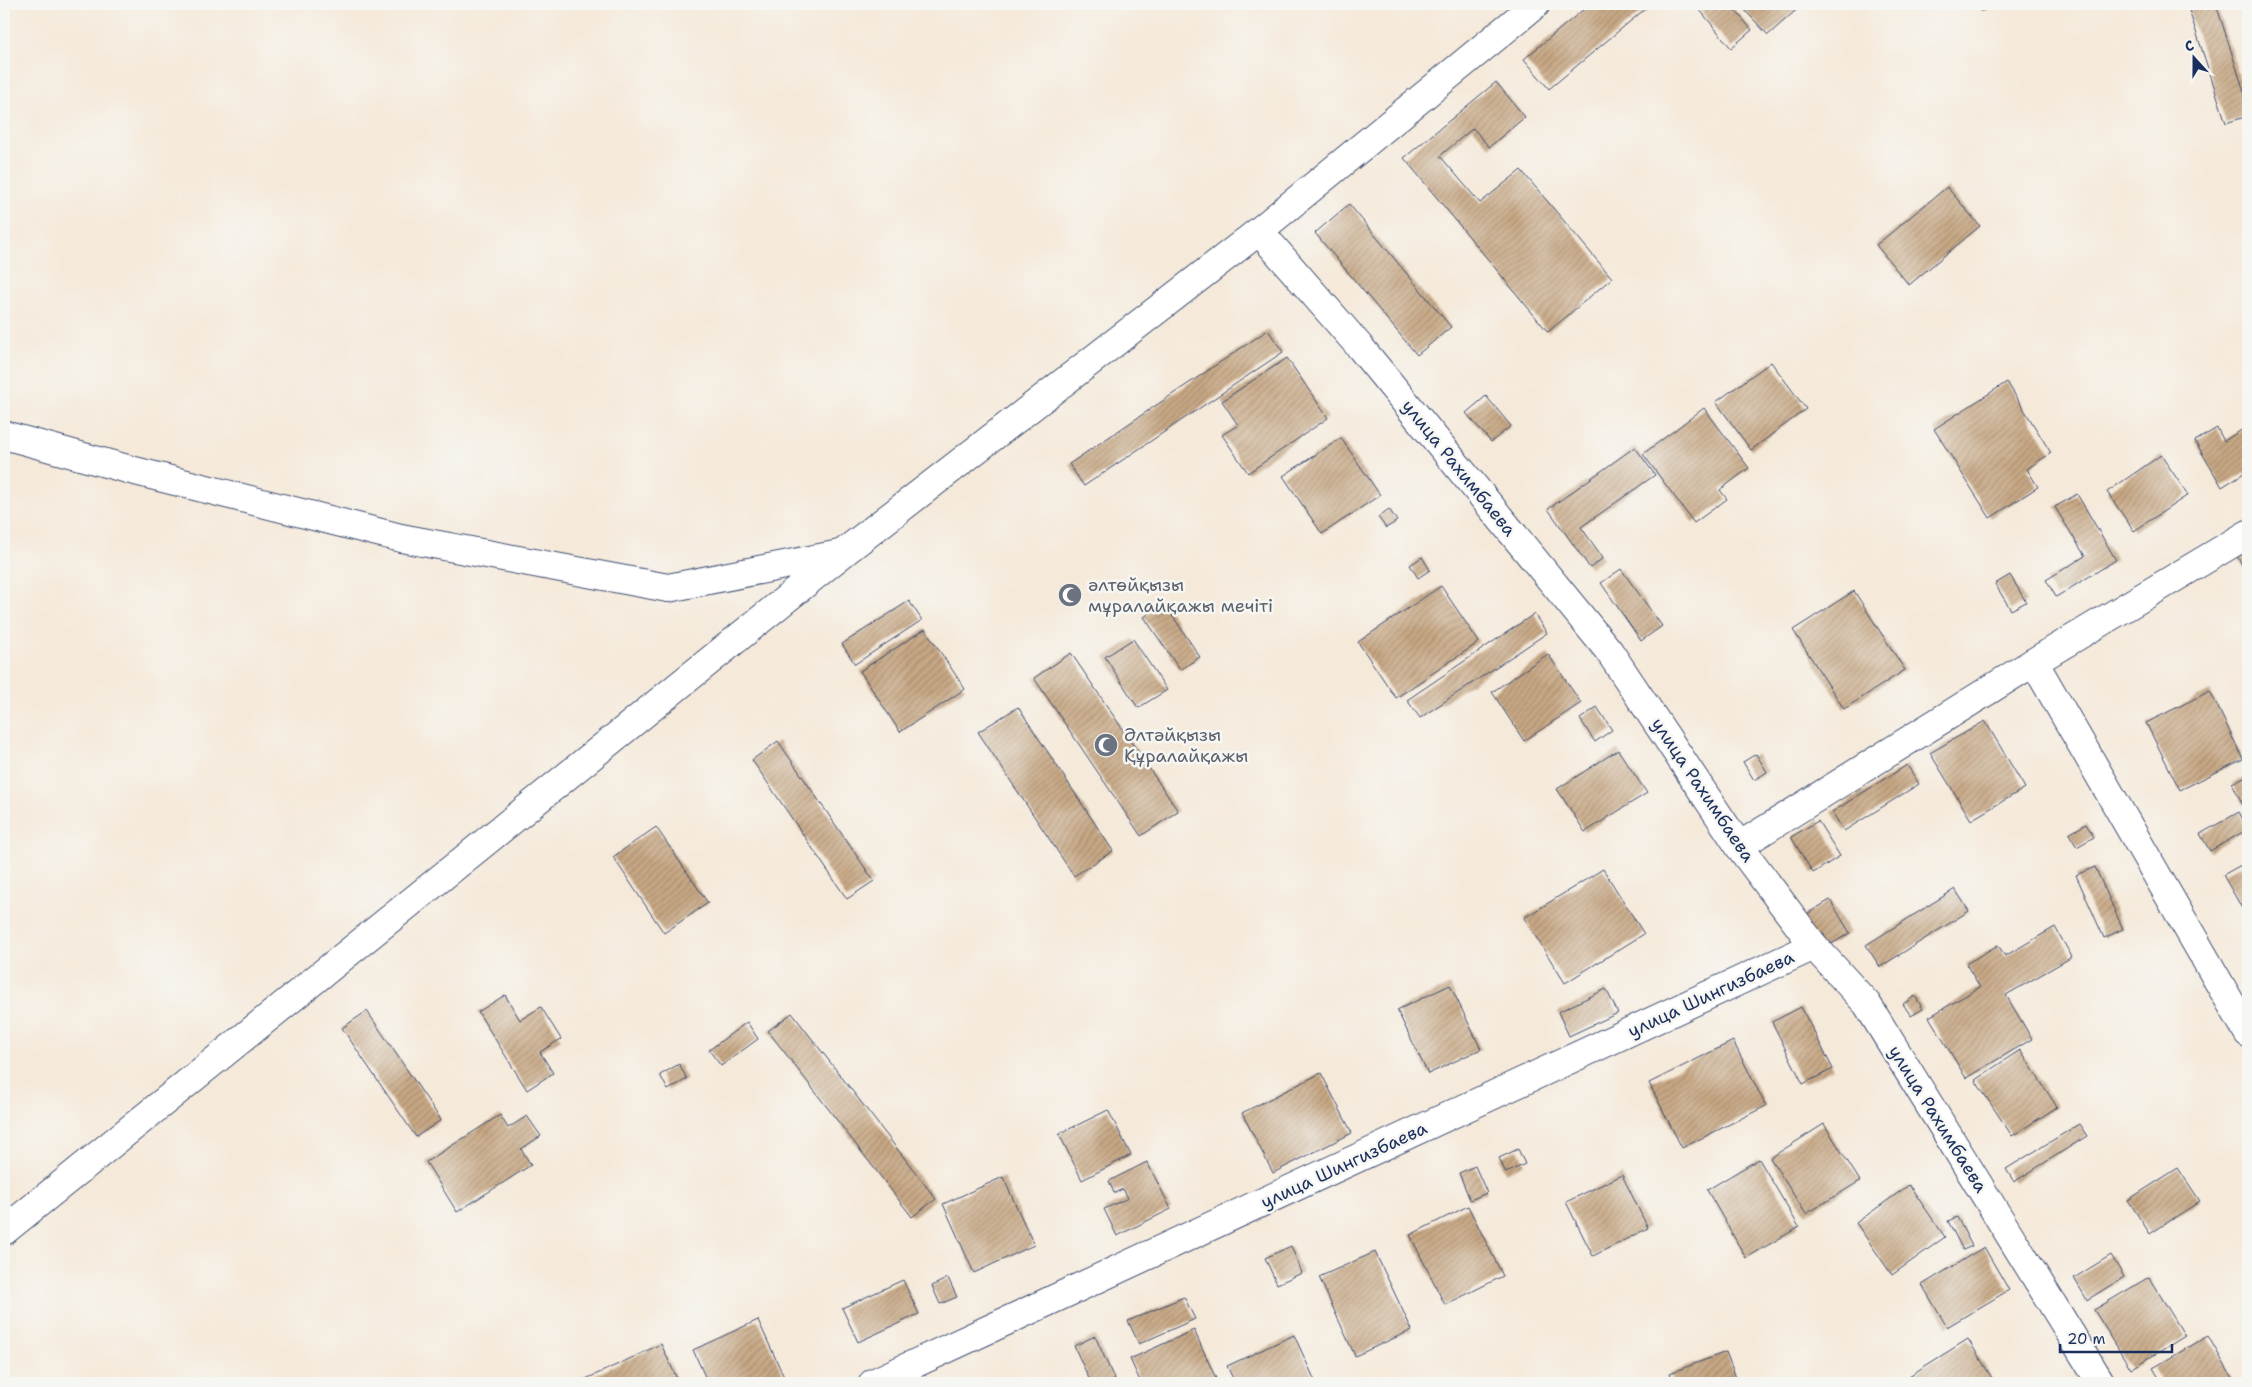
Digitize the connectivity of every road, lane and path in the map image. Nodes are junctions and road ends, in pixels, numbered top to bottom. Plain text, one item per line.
1 (1536, 4) edge
2 (1259, 231) junction
3 (4, 435) edge
4 (2248, 534) edge
5 (844, 553) junction
6 (2034, 662) junction
7 (1739, 846) junction
8 (1814, 946) junction
9 (2248, 1033) edge
10 (4, 1231) edge
11 (874, 1383) edge
12 (2101, 1383) edge

1 - 2 street
2 - 5 street
2 - 7 street, улица Рахимбаева
3 - 5 street
4 - 6 street
5 - 10 street
6 - 7 street
6 - 9 street
7 - 8 street, улица Рахимбаева
8 - 11 street, улица Шингизбаева
8 - 12 street, улица Рахимбаева

